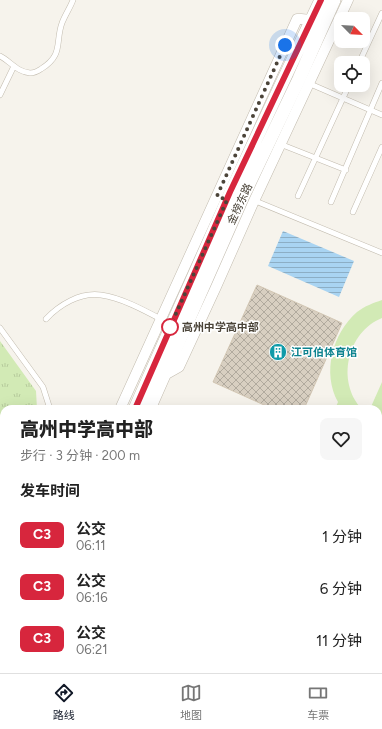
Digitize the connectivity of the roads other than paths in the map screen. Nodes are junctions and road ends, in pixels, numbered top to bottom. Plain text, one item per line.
1 (73, 0) edge
2 (321, 0) edge
3 (334, 0) edge
4 (348, 0) edge
5 (382, 13) edge
6 (0, 56) edge
7 (362, 56) edge
8 (14, 66) junction
9 (304, 81) junction
10 (382, 83) edge
11 (346, 92) edge
12 (0, 95) edge
13 (344, 97) junction
14 (371, 109) junction
15 (382, 115) edge
16 (276, 142) junction
17 (382, 147) edge
18 (315, 158) junction
19 (346, 170) junction
20 (225, 196) junction
21 (298, 196) dead end
22 (249, 198) junction
23 (331, 202) dead end
24 (353, 212) dead end
25 (382, 252) edge
26 (190, 299) junction
27 (46, 319) dead end
28 (166, 322) junction
29 (0, 328) edge
30 (164, 376) junction
31 (49, 405) edge
32 (122, 405) edge
33 (136, 405) edge
34 (151, 405) edge

1 - 8 lane
2 - 20 street, 金榜东路
3 - 9 street, 金榜东路
4 - 9 street
5 - 7 lane
6 - 8 lane
8 - 12 lane
9 - 13 lane
9 - 16 street, 金榜东路
10 - 14 lane
11 - 13 lane
13 - 14 lane
13 - 18 lane
14 - 15 lane
14 - 19 lane
16 - 18 lane
16 - 22 street, 金榜东路
17 - 24 lane
18 - 19 lane
18 - 21 lane
19 - 23 lane
20 - 22 lane
20 - 26 street, 金榜东路
20 - 28 street
22 - 25 lane
22 - 26 street, 金榜东路
22 - 30 street
26 - 28 street, 金榜东路
26 - 30 street, 金榜东路
27 - 28 lane
28 - 32 street
28 - 33 street, 金榜东路
29 - 31 lane
30 - 34 street, 金榜东路

